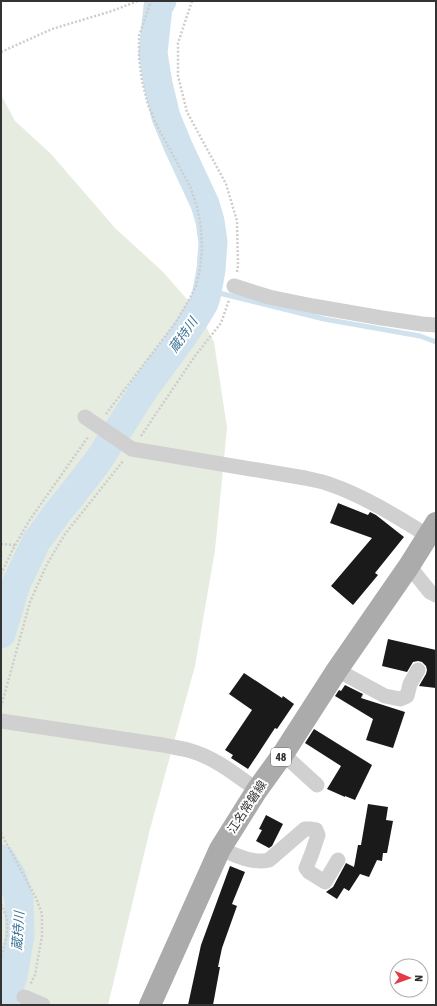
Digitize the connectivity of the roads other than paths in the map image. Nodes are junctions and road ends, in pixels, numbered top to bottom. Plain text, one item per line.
1 (234, 286) road end
2 (436, 325) edge
3 (91, 421) road end
4 (432, 529) edge
5 (409, 566) junction
6 (436, 595) edge
7 (337, 670) junction
8 (418, 670) dead end
9 (1, 721) edge
10 (283, 754) junction
11 (317, 785) dead end
12 (257, 790) junction
13 (220, 849) junction
14 (338, 860) dead end
15 (24, 998) road end
16 (43, 1005) edge
17 (150, 1005) edge

1 - 2 street
3 - 4 street
4 - 5 main road, 江名常磐線 / 48
5 - 6 street
5 - 7 main road, 江名常磐線 / 48
7 - 8 street
7 - 10 main road, 江名常磐線 / 48
9 - 12 street
10 - 11 street
10 - 12 main road, 江名常磐線 / 48
12 - 13 main road, 江名常磐線 / 48
13 - 14 street
13 - 17 main road, 江名常磐線 / 48
15 - 16 street

